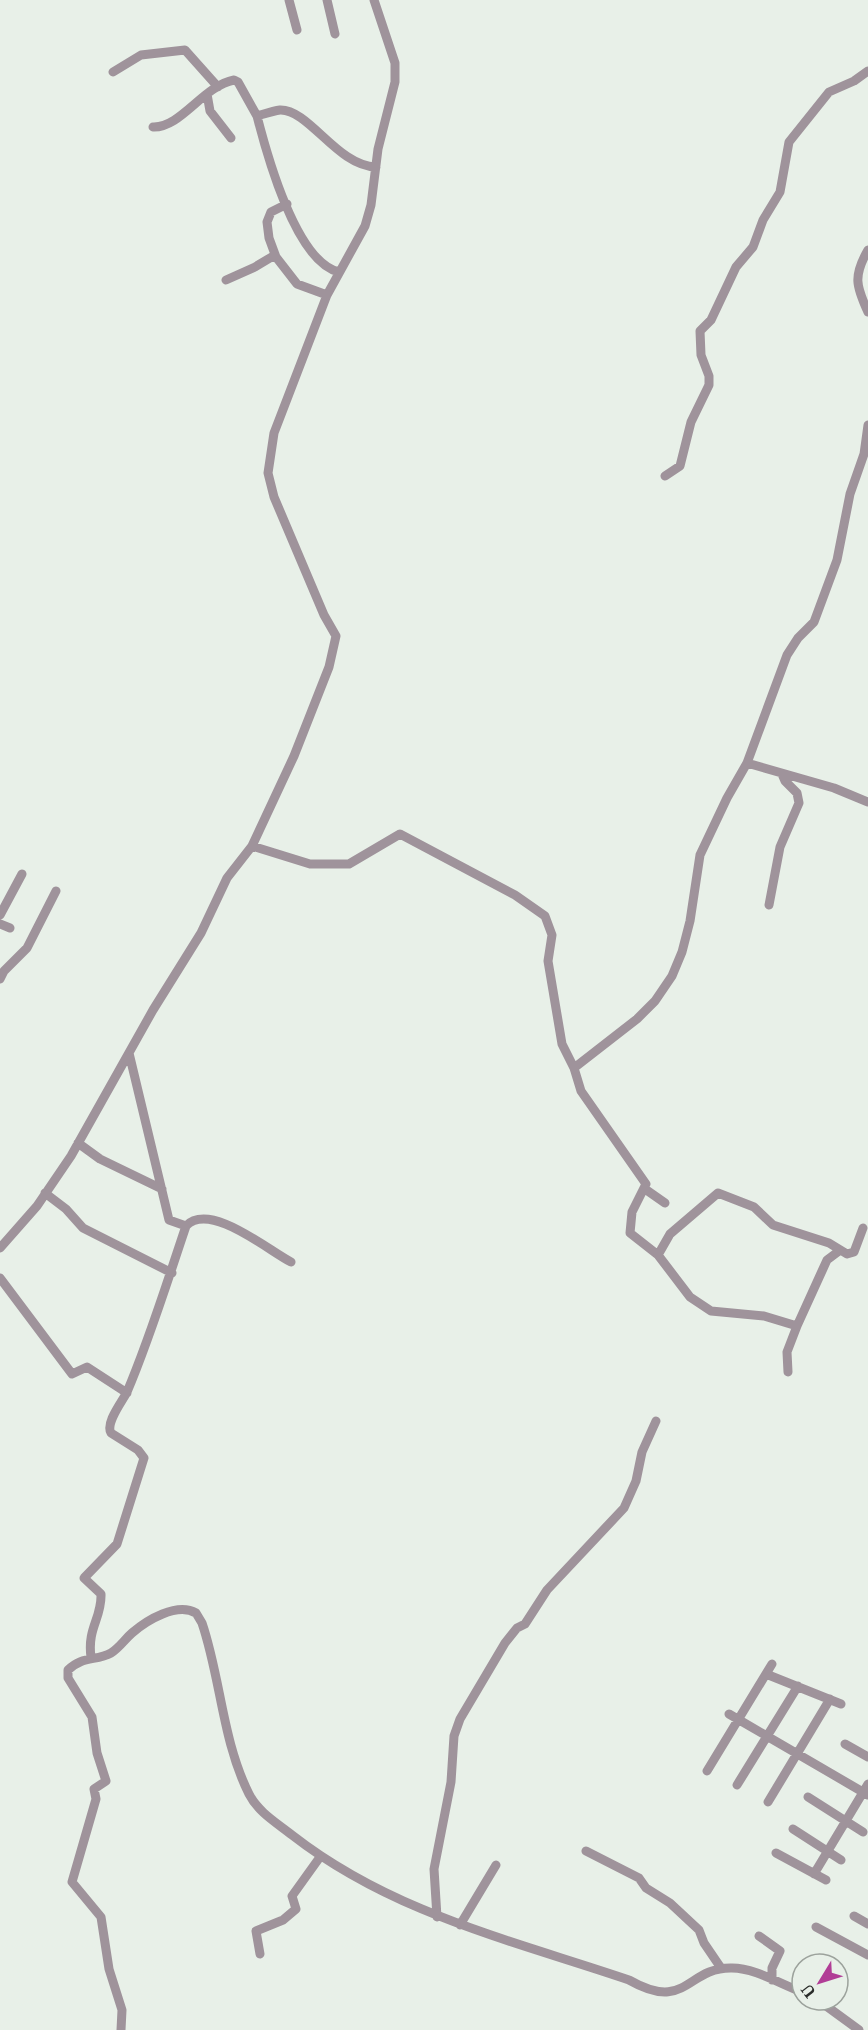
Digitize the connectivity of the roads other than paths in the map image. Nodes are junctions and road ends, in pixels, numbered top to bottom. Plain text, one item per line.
1 (289, 0) edge
2 (327, 0) edge
3 (374, 0) edge
4 (297, 30) dead end
5 (335, 34) dead end
6 (868, 71) edge
7 (113, 72) dead end
8 (218, 87) junction
9 (207, 94) junction
10 (257, 116) junction
11 (153, 127) dead end
12 (231, 138) dead end
13 (376, 167) junction
14 (286, 204) junction
15 (868, 250) edge
16 (276, 255) junction
17 (339, 272) junction
18 (226, 280) dead end
19 (327, 295) junction
20 (868, 312) edge
21 (868, 425) edge
22 (665, 476) dead end
23 (747, 763) junction
24 (782, 774) junction
25 (868, 802) edge
26 (252, 846) junction
27 (22, 874) dead end
28 (56, 891) dead end
29 (769, 905) dead end
30 (0, 915) edge
31 (0, 924) edge
32 (10, 928) dead end
33 (1, 973) edge
34 (129, 1053) junction
35 (574, 1068) junction
36 (78, 1143) junction
37 (162, 1189) junction
38 (645, 1189) junction
39 (45, 1193) junction
40 (664, 1203) dead end
41 (186, 1226) junction
42 (863, 1228) dead end
43 (0, 1248) edge
44 (839, 1251) junction
45 (658, 1255) junction
46 (291, 1262) dead end
47 (172, 1273) junction
48 (0, 1278) edge
49 (797, 1326) junction
50 (788, 1372) dead end
51 (126, 1393) junction
52 (656, 1421) dead end
53 (90, 1657) junction
54 (772, 1664) dead end
55 (766, 1674) junction
56 (798, 1686) junction
57 (830, 1699) junction
58 (842, 1704) dead end
59 (729, 1714) dead end
60 (739, 1719) junction
61 (767, 1736) junction
62 (845, 1744) dead end
63 (798, 1754) junction
64 (868, 1757) edge
65 (707, 1771) dead end
66 (737, 1785) dead end
67 (866, 1791) edge
68 (808, 1797) dead end
69 (768, 1802) dead end
70 (846, 1822) junction
71 (793, 1829) dead end
72 (863, 1832) dead end
73 (586, 1851) dead end
74 (828, 1851) junction
75 (776, 1853) dead end
76 (320, 1857) junction
77 (841, 1860) dead end
78 (496, 1865) dead end
79 (814, 1874) junction
80 (826, 1880) dead end
81 (854, 1916) dead end
82 (437, 1917) junction
83 (868, 1924) edge
84 (460, 1925) junction
85 (816, 1927) dead end
86 (759, 1936) dead end
87 (260, 1954) dead end
88 (868, 1955) edge
89 (721, 1968) junction
90 (772, 1976) junction
91 (790, 1986) edge
92 (834, 2012) edge
93 (121, 2030) edge
94 (859, 2030) edge

1 - 4 street
2 - 5 street
3 - 13 street
6 - 22 street
7 - 8 street
8 - 9 street
8 - 10 street
9 - 11 street
9 - 12 street
10 - 13 street
10 - 14 street
13 - 17 street
14 - 16 street
14 - 17 street
15 - 20 street
16 - 18 street
16 - 19 street
17 - 19 street
19 - 26 street
21 - 23 street
23 - 24 street
23 - 35 street
24 - 25 street
24 - 29 street
26 - 34 street
26 - 35 street
27 - 30 street
28 - 33 street
31 - 32 street
34 - 36 street
34 - 37 street
35 - 38 street
36 - 37 street
36 - 39 street
37 - 41 street
38 - 40 street
38 - 45 street
39 - 43 street
39 - 47 street
41 - 46 street
41 - 47 street
42 - 44 street
44 - 45 street
44 - 49 street
45 - 49 street
47 - 51 street
48 - 51 street
49 - 50 street
51 - 53 street
52 - 82 street
53 - 76 street
53 - 93 street
54 - 55 street
55 - 56 street
55 - 60 street
56 - 57 street
56 - 61 street
57 - 58 street
57 - 63 street
59 - 60 street
60 - 61 street
60 - 65 street
61 - 63 street
61 - 66 street
62 - 64 street
63 - 67 street
63 - 69 street
67 - 70 street
68 - 70 street
70 - 72 street
70 - 74 street
71 - 74 street
73 - 89 street
74 - 77 street
74 - 79 street
75 - 79 street
76 - 82 street
76 - 87 street
78 - 84 street
79 - 80 street
81 - 83 street
82 - 84 street
84 - 89 street
85 - 88 street
86 - 90 street
89 - 90 street
90 - 91 street
92 - 94 street

